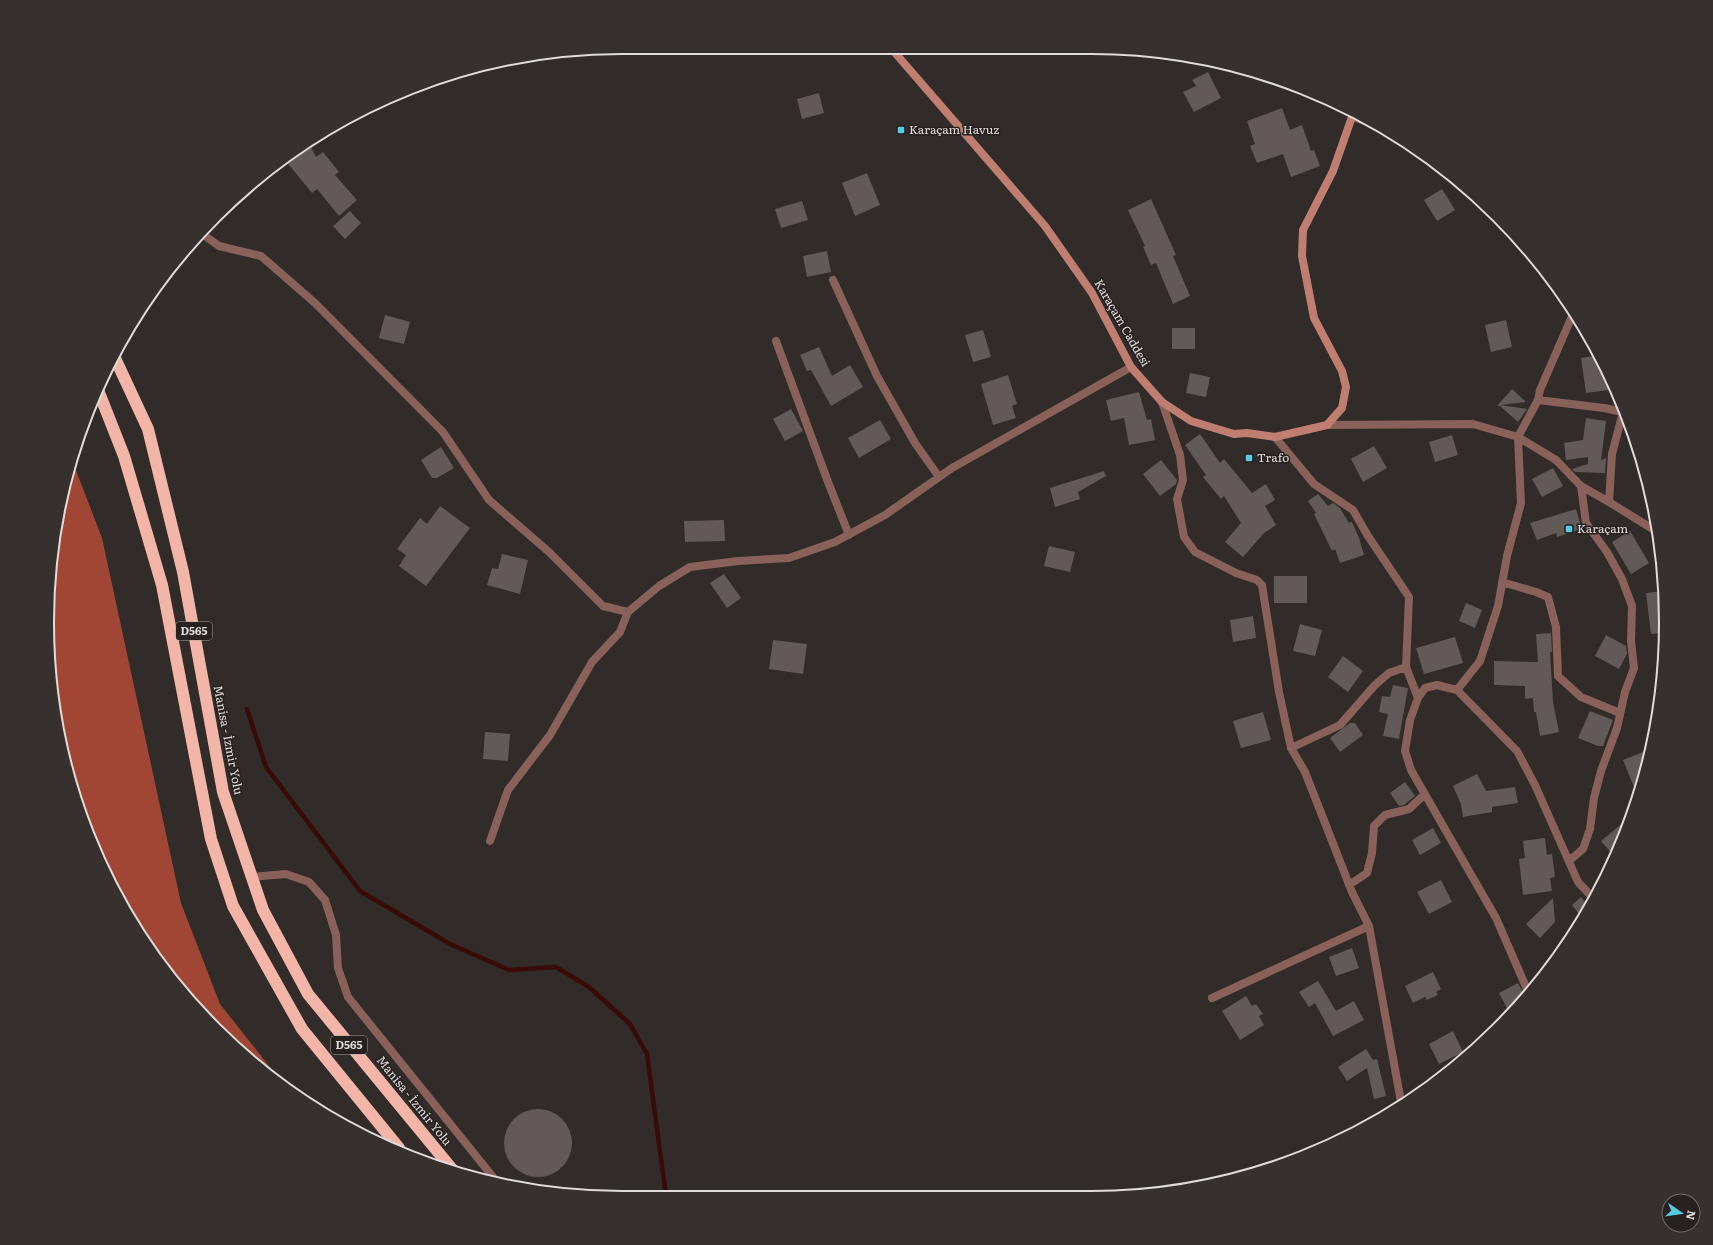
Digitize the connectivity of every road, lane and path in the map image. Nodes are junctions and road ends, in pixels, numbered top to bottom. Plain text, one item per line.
1 (896, 54) edge
2 (1352, 118) edge
3 (206, 236) edge
4 (833, 280) dead end
5 (1571, 319) edge
6 (776, 341) dead end
7 (117, 363) edge
8 (1131, 367) junction
9 (101, 397) edge
10 (1538, 400) junction
11 (1162, 402) junction
12 (1618, 411) edge
13 (1621, 419) edge
14 (1327, 425) junction
15 (1275, 437) junction
16 (1518, 438) junction
17 (939, 477) junction
18 (1581, 486) junction
19 (1609, 502) junction
20 (1651, 528) edge
21 (849, 535) junction
22 (1502, 582) junction
23 (628, 612) junction
24 (1406, 667) junction
25 (1457, 690) junction
26 (1418, 698) junction
27 (1620, 712) junction
28 (1290, 748) junction
29 (1425, 794) junction
30 (490, 841) dead end
31 (1569, 861) junction
32 (252, 877) junction
33 (1349, 885) junction
34 (1590, 894) edge
35 (1369, 926) junction
36 (1526, 987) edge
37 (1212, 998) dead end
38 (1400, 1099) edge
39 (395, 1143) edge
40 (447, 1163) edge
41 (491, 1175) edge

1 - 8 street, Karaçam Caddesi
2 - 14 street
3 - 23 street
4 - 17 street
5 - 10 street
6 - 21 street
7 - 32 highway, Manisa - İzmir Yolu / D565
8 - 11 street, Karaçam Caddesi
8 - 17 street
9 - 39 highway, D565
10 - 12 street
10 - 16 street
11 - 15 street, Karaçam Caddesi
11 - 28 street
13 - 19 street
14 - 15 street, Karaçam Caddesi
14 - 16 street
15 - 24 street
16 - 18 street
16 - 22 street
17 - 21 street
18 - 19 street
18 - 27 street
19 - 20 street
21 - 23 street
22 - 25 street
22 - 27 street
23 - 30 street
24 - 26 street
24 - 28 street
25 - 26 street
25 - 31 street
26 - 29 street
27 - 31 street
28 - 33 street
29 - 33 street
29 - 36 street
31 - 34 street
32 - 40 highway, Manisa - İzmir Yolu / D565
32 - 41 street
33 - 35 street
35 - 37 street
35 - 38 street

